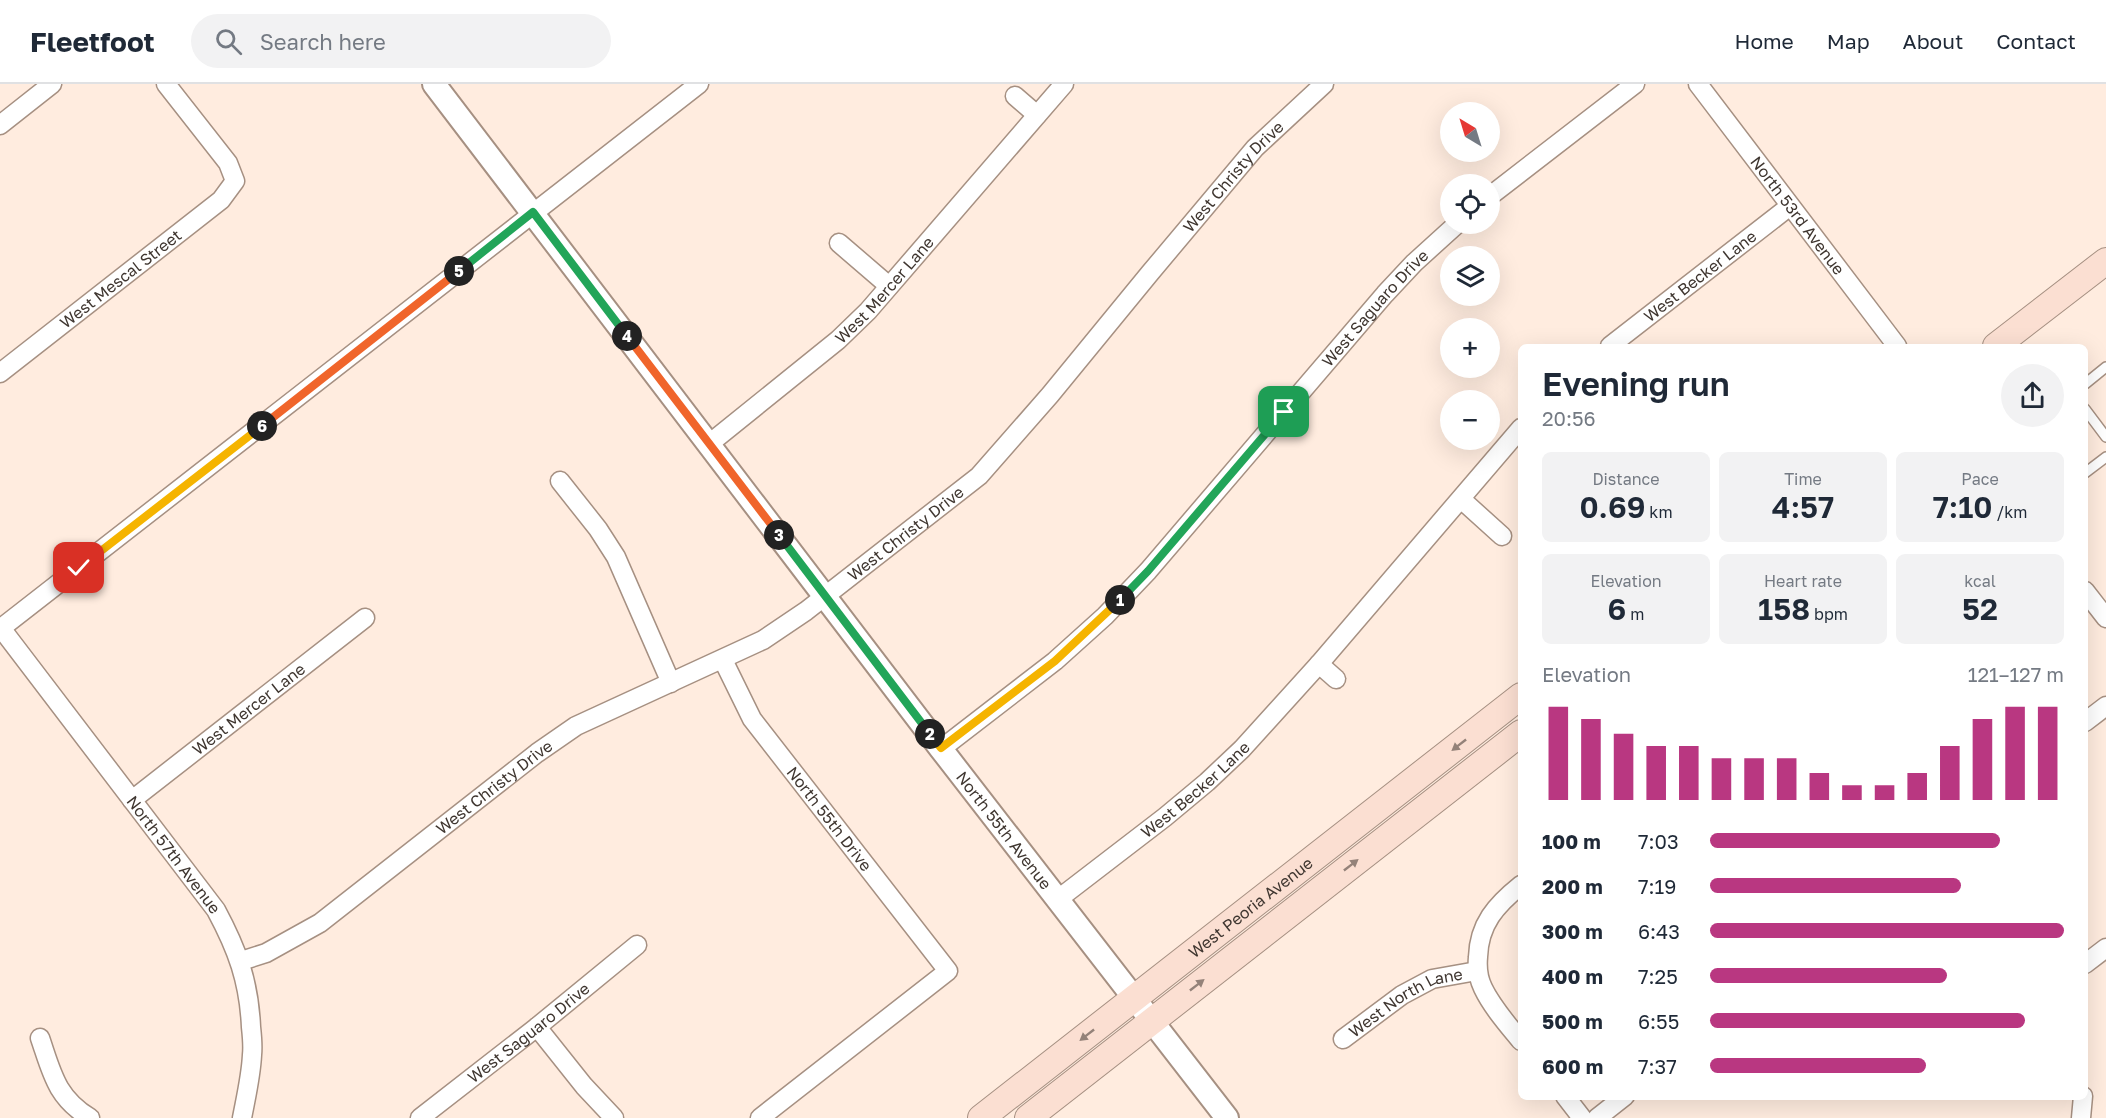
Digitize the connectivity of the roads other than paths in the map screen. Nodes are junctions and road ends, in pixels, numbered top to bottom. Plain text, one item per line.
1 (52, 84) edge
2 (166, 84) edge
3 (434, 84) edge
4 (699, 84) edge
5 (1064, 84) edge
6 (1324, 84) edge
7 (1635, 84) edge
8 (1698, 84) edge
9 (1015, 96) dead end
10 (1038, 115) junction
11 (0, 125) edge
12 (1500, 188) edge
13 (1790, 206) junction
14 (533, 212) junction
15 (1446, 234) edge
16 (839, 243) dead end
17 (2106, 261) edge
18 (889, 286) junction
19 (1630, 340) edge
20 (1895, 344) edge
21 (1999, 344) edge
22 (2106, 367) edge
23 (0, 373) edge
24 (2088, 382) edge
25 (2088, 413) edge
26 (1518, 432) edge
27 (2106, 437) edge
28 (710, 444) junction
29 (2106, 457) edge
30 (2088, 471) edge
31 (560, 481) dead end
32 (1461, 499) junction
33 (1502, 536) dead end
34 (2088, 595) edge
35 (825, 596) junction
36 (365, 618) dead end
37 (2106, 618) edge
38 (0, 628) edge
39 (723, 660) junction
40 (1319, 664) junction
41 (1336, 679) dead end
42 (671, 683) junction
43 (1513, 703) edge
44 (2106, 706) edge
45 (1518, 720) edge
46 (2088, 720) edge
47 (1518, 733) edge
48 (941, 748) junction
49 (132, 800) junction
50 (1518, 887) edge
51 (1057, 900) junction
52 (637, 945) dead end
53 (2106, 948) edge
54 (241, 961) junction
55 (2088, 962) edge
56 (1477, 971) junction
57 (1133, 999) junction
58 (1151, 1020) junction
59 (537, 1027) junction
60 (1518, 1037) edge
61 (40, 1038) dead end
62 (1343, 1039) dead end
63 (1568, 1100) edge
64 (1620, 1100) edge
65 (2083, 1100) edge
66 (90, 1118) edge
67 (242, 1118) edge
68 (420, 1118) edge
69 (614, 1118) edge
70 (760, 1118) edge
71 (981, 1118) edge
72 (1028, 1118) edge
73 (1227, 1118) edge
74 (1582, 1118) edge
75 (1597, 1118) edge
76 (2081, 1118) edge

1 - 11 street
2 - 23 street, West Mescal Street
3 - 14 street, North 55th Avenue
4 - 14 street
5 - 10 street, West Mercer Lane
6 - 35 street, West Christy Drive
7 - 12 street
8 - 13 street, North 53rd Avenue
9 - 10 street
10 - 18 street, West Mercer Lane
13 - 19 street, West Becker Lane
13 - 20 street, North 53rd Avenue
14 - 28 street, North 55th Avenue
14 - 38 street
15 - 48 street, West Saguaro Drive
16 - 18 street
17 - 21 main road
18 - 28 street, West Mercer Lane
22 - 24 lane
25 - 27 lane
26 - 32 street, West Becker Lane
28 - 35 street, North 55th Avenue
29 - 30 lane
31 - 42 street
32 - 33 street
32 - 40 street, West Becker Lane
34 - 37 street
35 - 39 street, West Christy Drive
35 - 48 street, North 55th Avenue
36 - 49 street, West Mercer Lane
38 - 49 street, North 57th Avenue
39 - 42 street, West Christy Drive
39 - 70 street, North 55th Drive
40 - 41 street
40 - 51 street, West Becker Lane
42 - 54 street, West Christy Drive
43 - 45 street
43 -> 57 main road, West Peoria Avenue
44 - 46 street
58 -> 47 main road, West Peoria Avenue
48 - 51 street, North 55th Avenue
49 - 54 street, North 57th Avenue
50 - 56 street, West North Lane
51 - 57 street, North 55th Avenue
52 - 59 street, West Saguaro Drive
53 - 55 street
54 - 67 street, North 57th Avenue
56 - 60 street
56 - 62 street, West North Lane
57 - 58 street, North 55th Avenue
57 -> 71 main road, West Peoria Avenue
58 - 72 main road, West Peoria Avenue
58 - 73 street, North 55th Avenue
59 - 68 street, West Saguaro Drive
59 - 69 street
61 - 66 street
63 - 74 street
64 - 75 street
65 - 76 street

